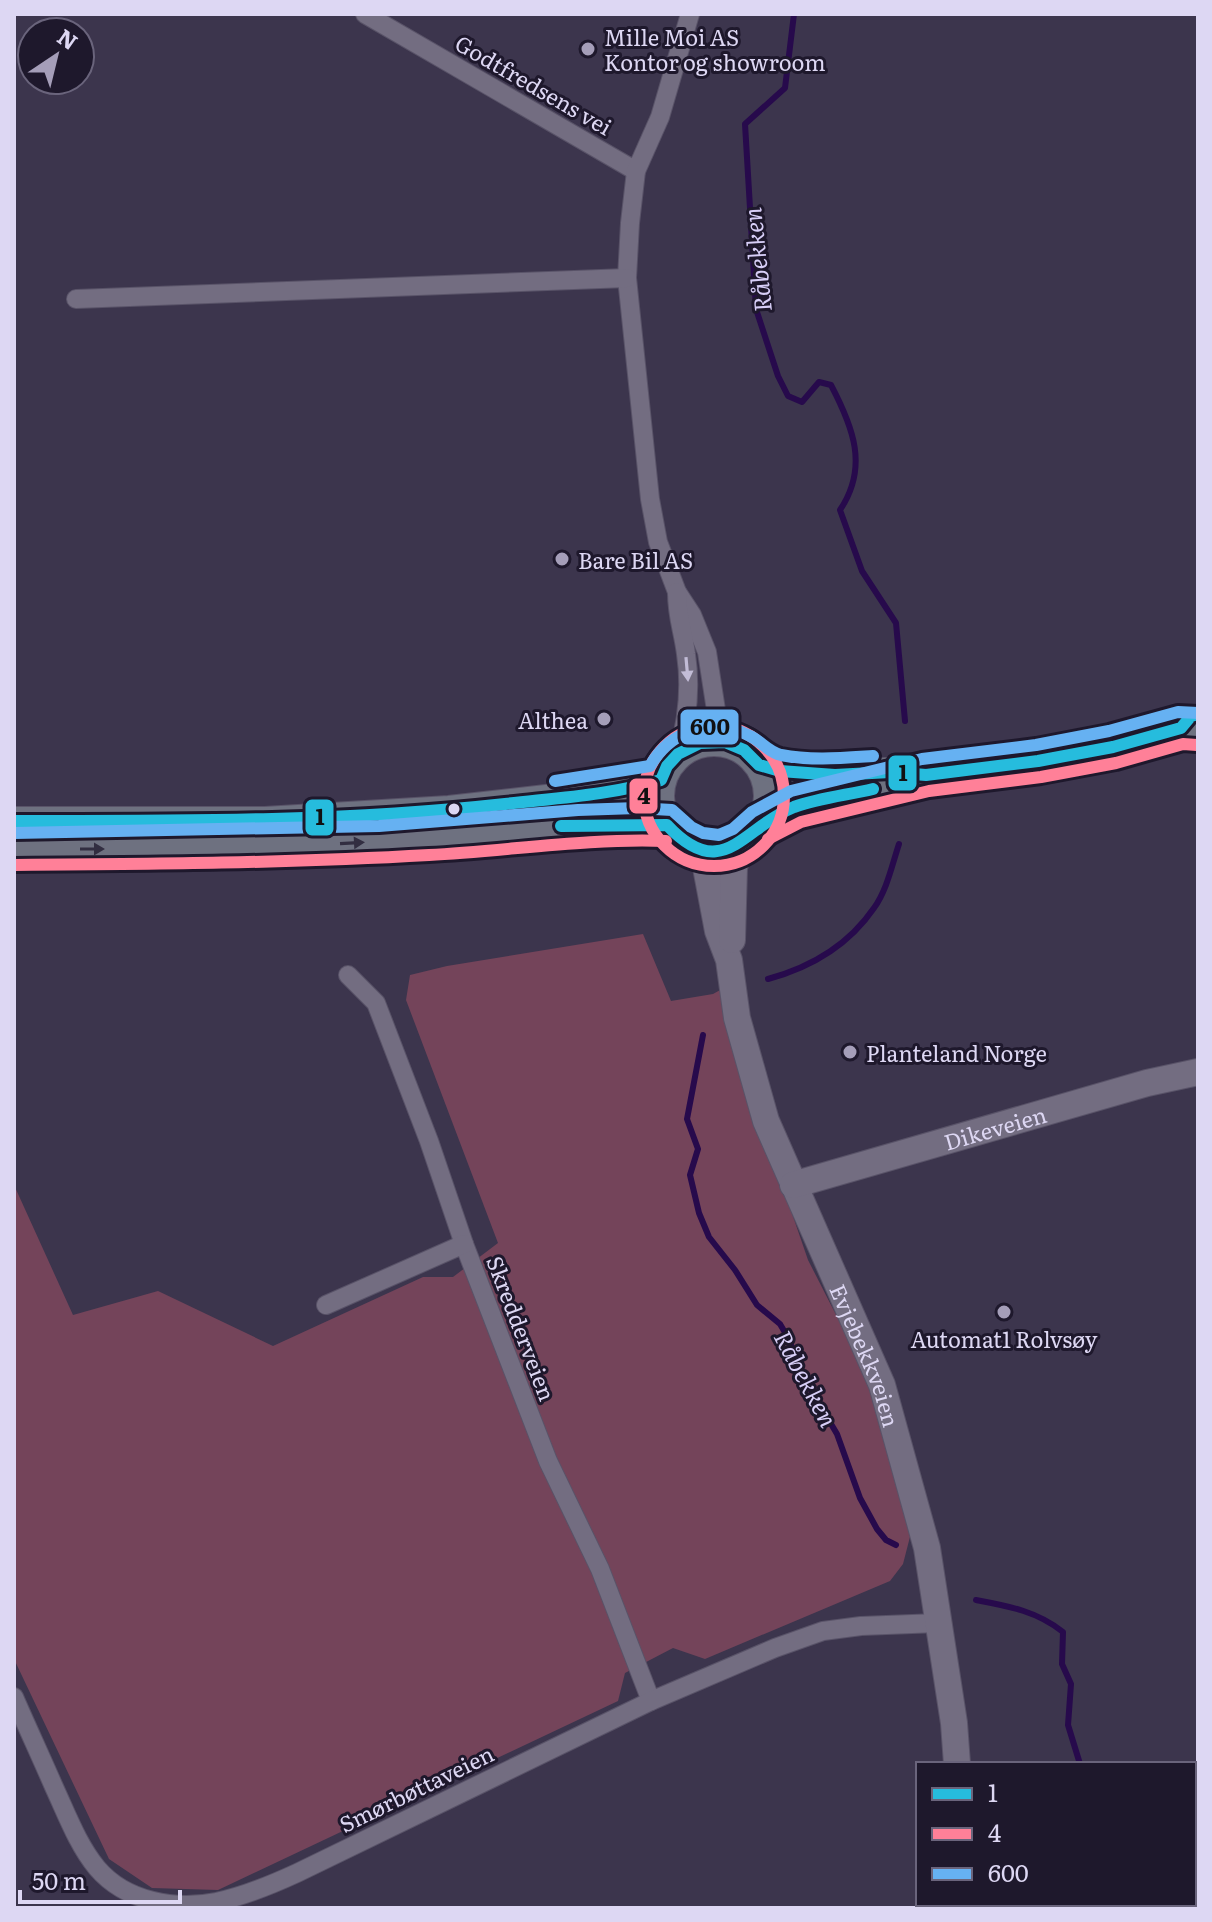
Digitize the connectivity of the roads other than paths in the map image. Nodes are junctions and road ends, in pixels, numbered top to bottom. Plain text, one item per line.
1 (365, 14) edge
2 (690, 14) edge
3 (636, 171) junction
4 (627, 278) junction
5 (76, 299) dead end
6 (677, 592) junction
7 (1192, 724) edge
8 (725, 742) junction
9 (678, 754) junction
10 (759, 765) junction
11 (926, 775) junction
12 (661, 780) junction
13 (14, 821) edge
14 (667, 825) junction
15 (751, 834) junction
16 (14, 849) edge
17 (699, 849) junction
18 (729, 960) junction
19 (348, 975) dead end
20 (1198, 1072) edge
21 (793, 1185) junction
22 (464, 1244) junction
23 (326, 1305) dead end
24 (938, 1623) junction
25 (14, 1697) edge
26 (651, 1701) junction
27 (957, 1762) edge

1 - 3 street, Godtfredsens vei
2 - 3 street
3 - 4 street
4 - 5 street
4 - 6 street
6 - 8 street
6 -> 9 street
7 - 11 main road
8 - 9 main road
8 - 10 main road
9 - 12 main road
10 - 11 main road
10 - 15 main road
11 - 15 main road
12 - 13 main road
12 - 14 main road
16 -> 14 main road
14 - 17 main road
15 - 17 main road
15 - 18 street, Evjebekkveien
17 - 18 street, Evjebekkveien
18 - 21 street, Evjebekkveien
19 - 22 street, Skredderveien
20 - 21 street, Dikeveien
21 - 24 street, Evjebekkveien
22 - 23 street
22 - 26 street, Skredderveien
24 - 26 street, Smørbøttaveien
24 - 27 street, Evjebekkveien
25 - 26 street, Smørbøttaveien

